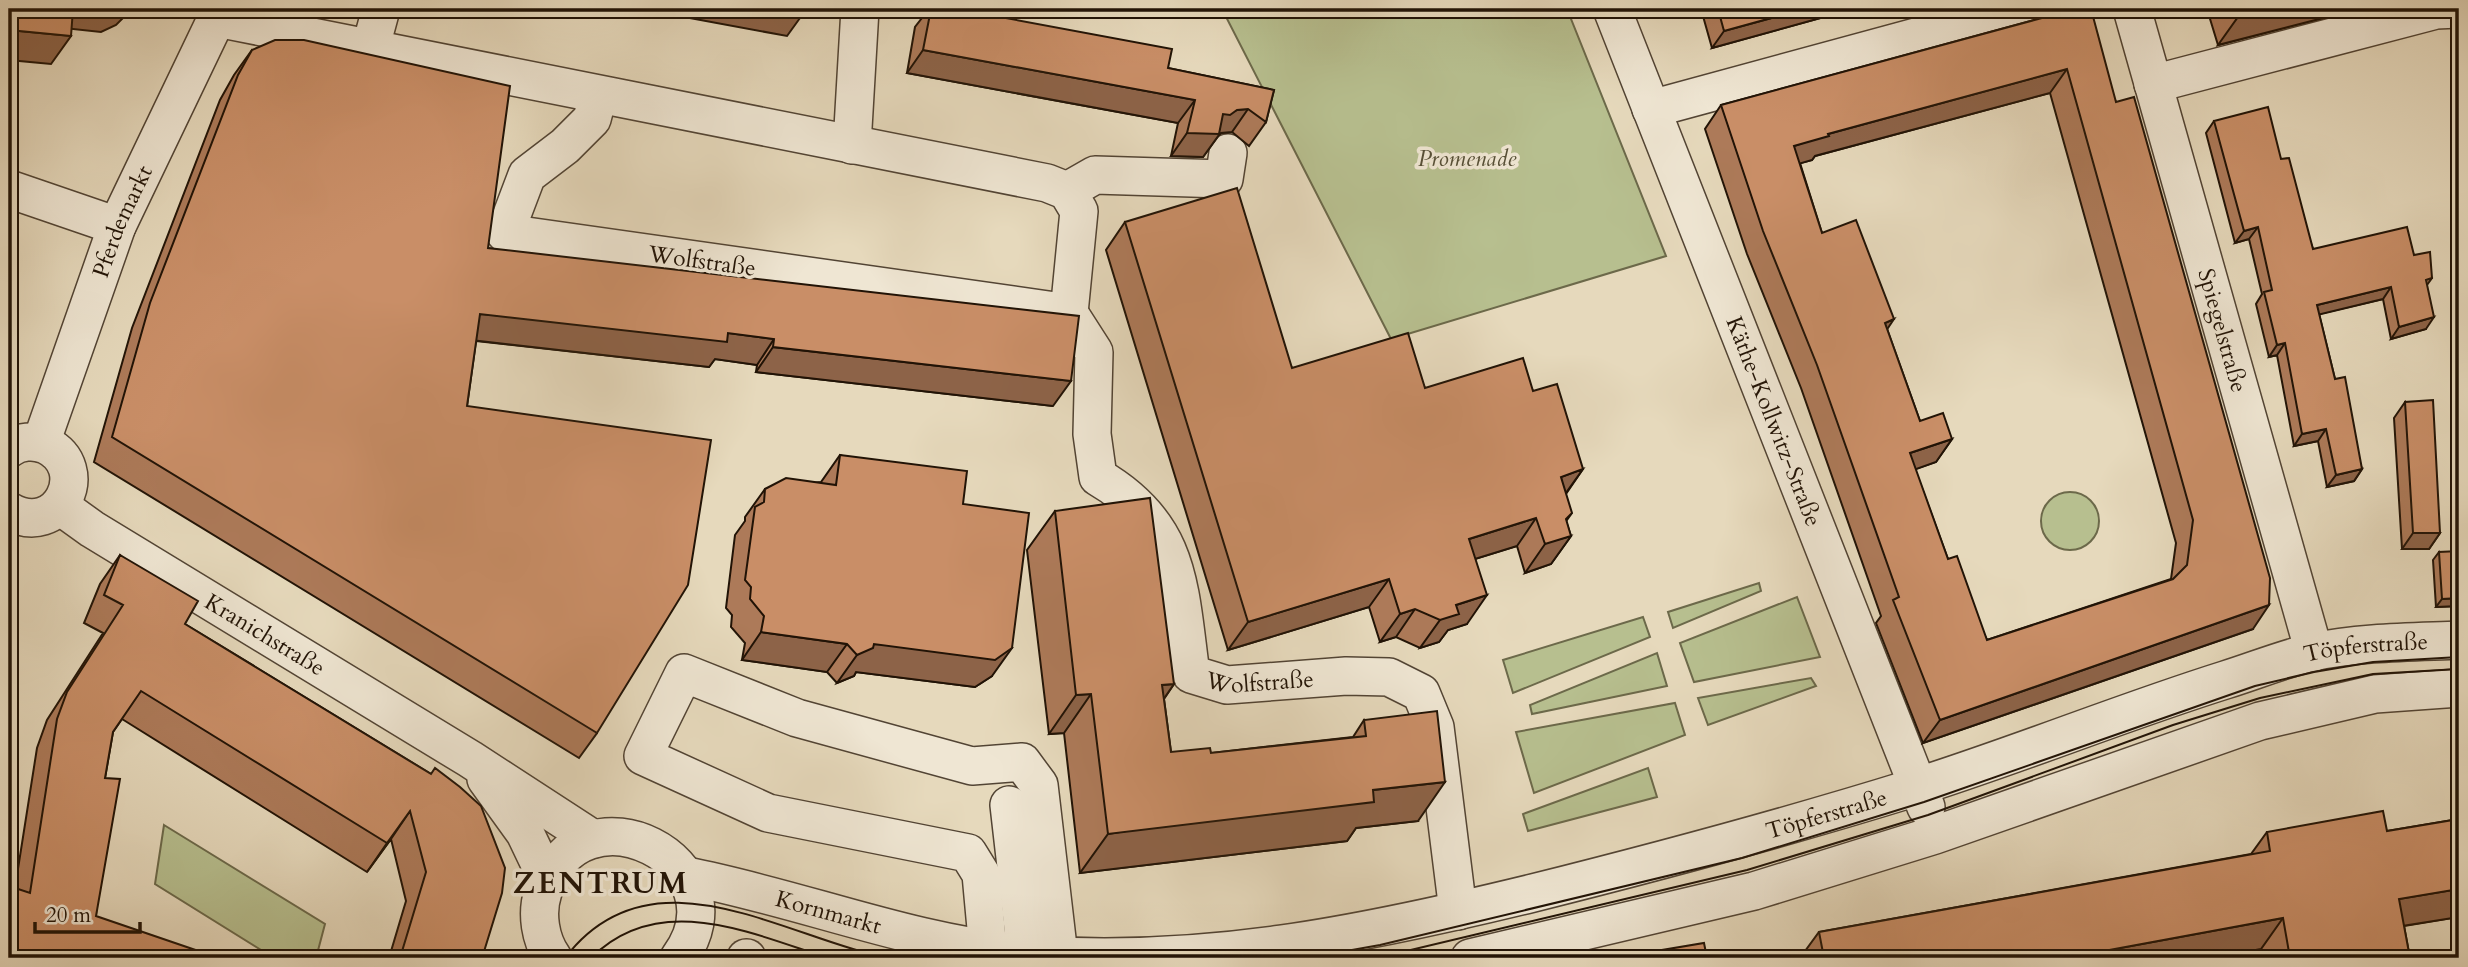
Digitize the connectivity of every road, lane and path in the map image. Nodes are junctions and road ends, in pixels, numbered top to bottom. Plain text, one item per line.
1 (381, 9) edge
2 (860, 9) edge
3 (1612, 9) edge
4 (2019, 9) edge
5 (2132, 9) edge
6 (2458, 9) edge
7 (219, 13) edge
8 (370, 50) junction
9 (2153, 84) junction
10 (598, 96) junction
11 (1651, 109) junction
12 (852, 145) junction
13 (1228, 153) dead end
14 (1057, 187) junction
15 (9, 189) edge
16 (117, 226) junction
17 (1069, 313) junction
18 (25, 446) edge
19 (60, 506) junction
20 (11, 521) edge
21 (2459, 640) edge
22 (2314, 652) junction
23 (2459, 688) edge
24 (470, 759) junction
25 (1918, 786) junction
26 (1009, 805) dead end
27 (1935, 835) junction
28 (593, 839) junction
29 (686, 876) junction
30 (547, 879) junction
31 (1458, 911) junction
32 (988, 950) junction
33 (546, 952) edge
34 (1043, 955) junction
35 (1181, 957) edge
36 (679, 958) edge
37 (1469, 958) edge

1 - 8 street
2 - 12 street
3 - 11 street, Käthe-Kollwitz-Straße
4 - 11 street
5 - 9 street, Spiegelstraße
6 - 9 street
7 - 8 street
7 - 16 street, Pferdemarkt
8 - 10 street
9 - 22 street, Spiegelstraße
10 - 12 street
10 - 17 street, Wolfstraße
11 - 25 street, Käthe-Kollwitz-Straße
12 - 14 street
13 - 14 street
14 - 17 street
15 - 16 street
16 - 18 street, Pferdemarkt
17 - 31 street, Wolfstraße
18 - 19 street
19 - 20 street
19 - 24 street, Kranichstraße
21 - 22 street, Töpferstraße
22 - 25 street, Töpferstraße
23 - 27 street, Töpferstraße
24 - 28 street, Kranichstraße
24 - 30 street, Kranichstraße
25 - 27 street, Käthe-Kollwitz-Straße
25 - 31 street, Töpferstraße
26 - 34 street
27 - 37 street, Töpferstraße
28 - 29 street
28 - 30 street
29 - 32 street, Kornmarkt
29 - 36 street
30 - 33 street
31 - 35 street, Töpferstraße
32 - 34 street, Kornmarkt
32 - 34 street
34 - 35 street, Kornmarkt

